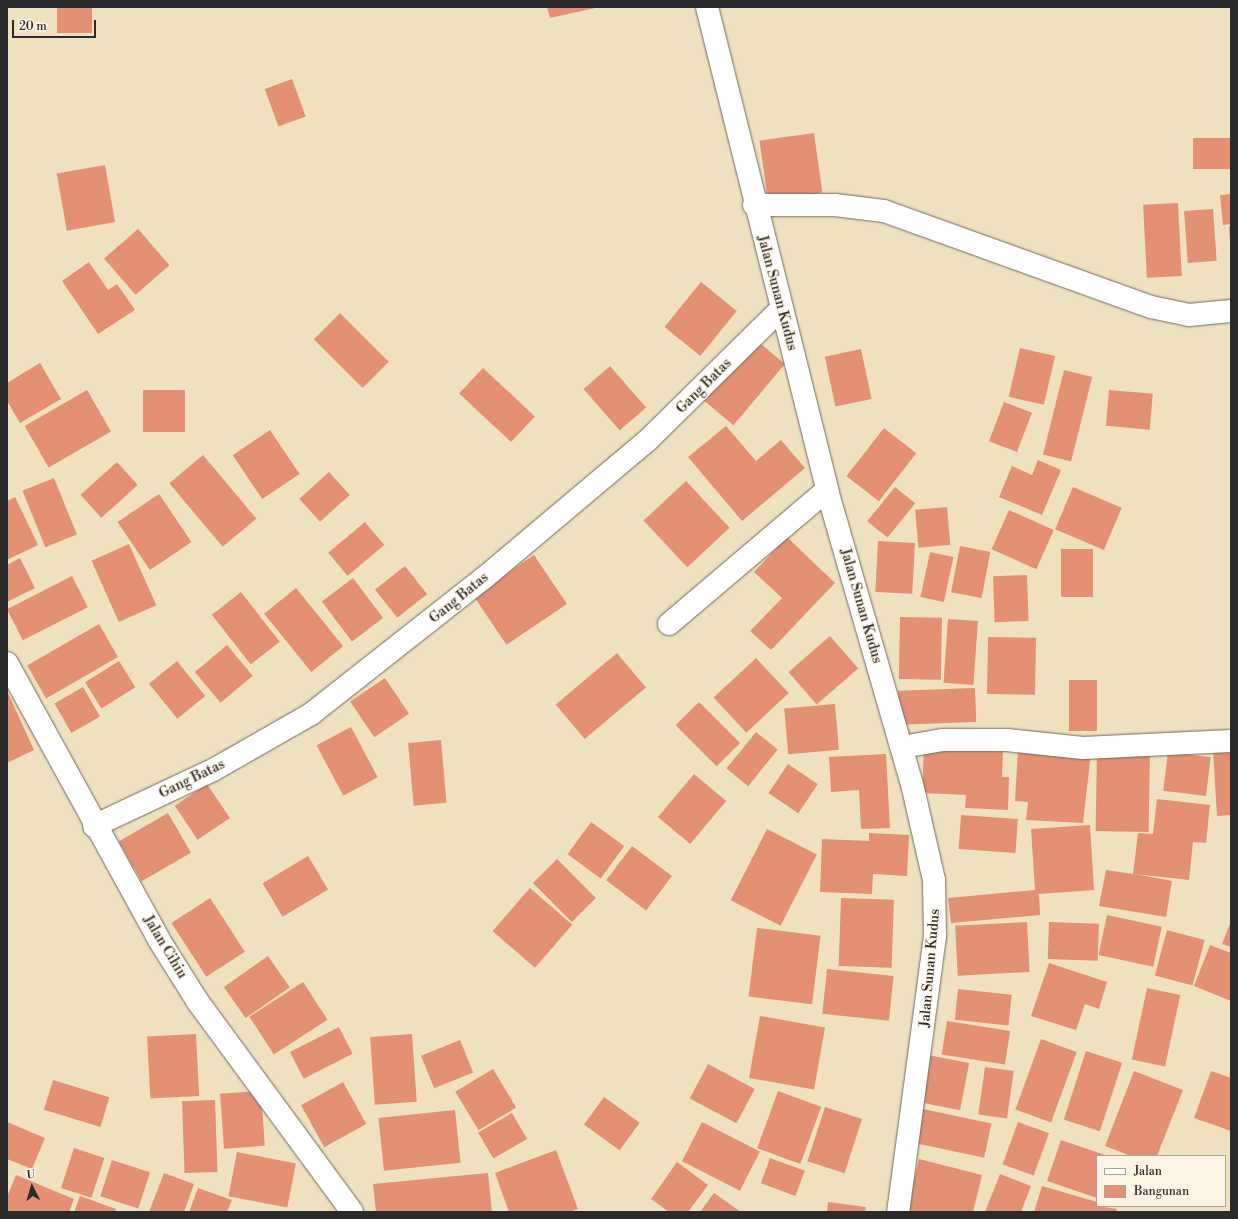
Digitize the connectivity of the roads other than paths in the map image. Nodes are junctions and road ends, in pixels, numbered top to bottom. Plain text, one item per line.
1 (707, 7) edge
2 (754, 205) junction
3 (781, 310) junction
4 (1231, 312) edge
5 (827, 490) junction
6 (669, 624) dead end
7 (7, 663) edge
8 (1231, 741) edge
9 (902, 747) junction
10 (94, 826) junction
11 (352, 1212) edge
12 (898, 1212) edge

1 - 2 street, Jalan Sunan Kudus
2 - 3 street, Jalan Sunan Kudus
2 - 4 street
3 - 5 street, Jalan Sunan Kudus
3 - 10 street, Gang Batas
5 - 6 street
5 - 9 street, Jalan Sunan Kudus
7 - 10 street, Jalan Cihiu
8 - 9 street
9 - 12 street, Jalan Sunan Kudus
10 - 11 street, Jalan Cihiu

